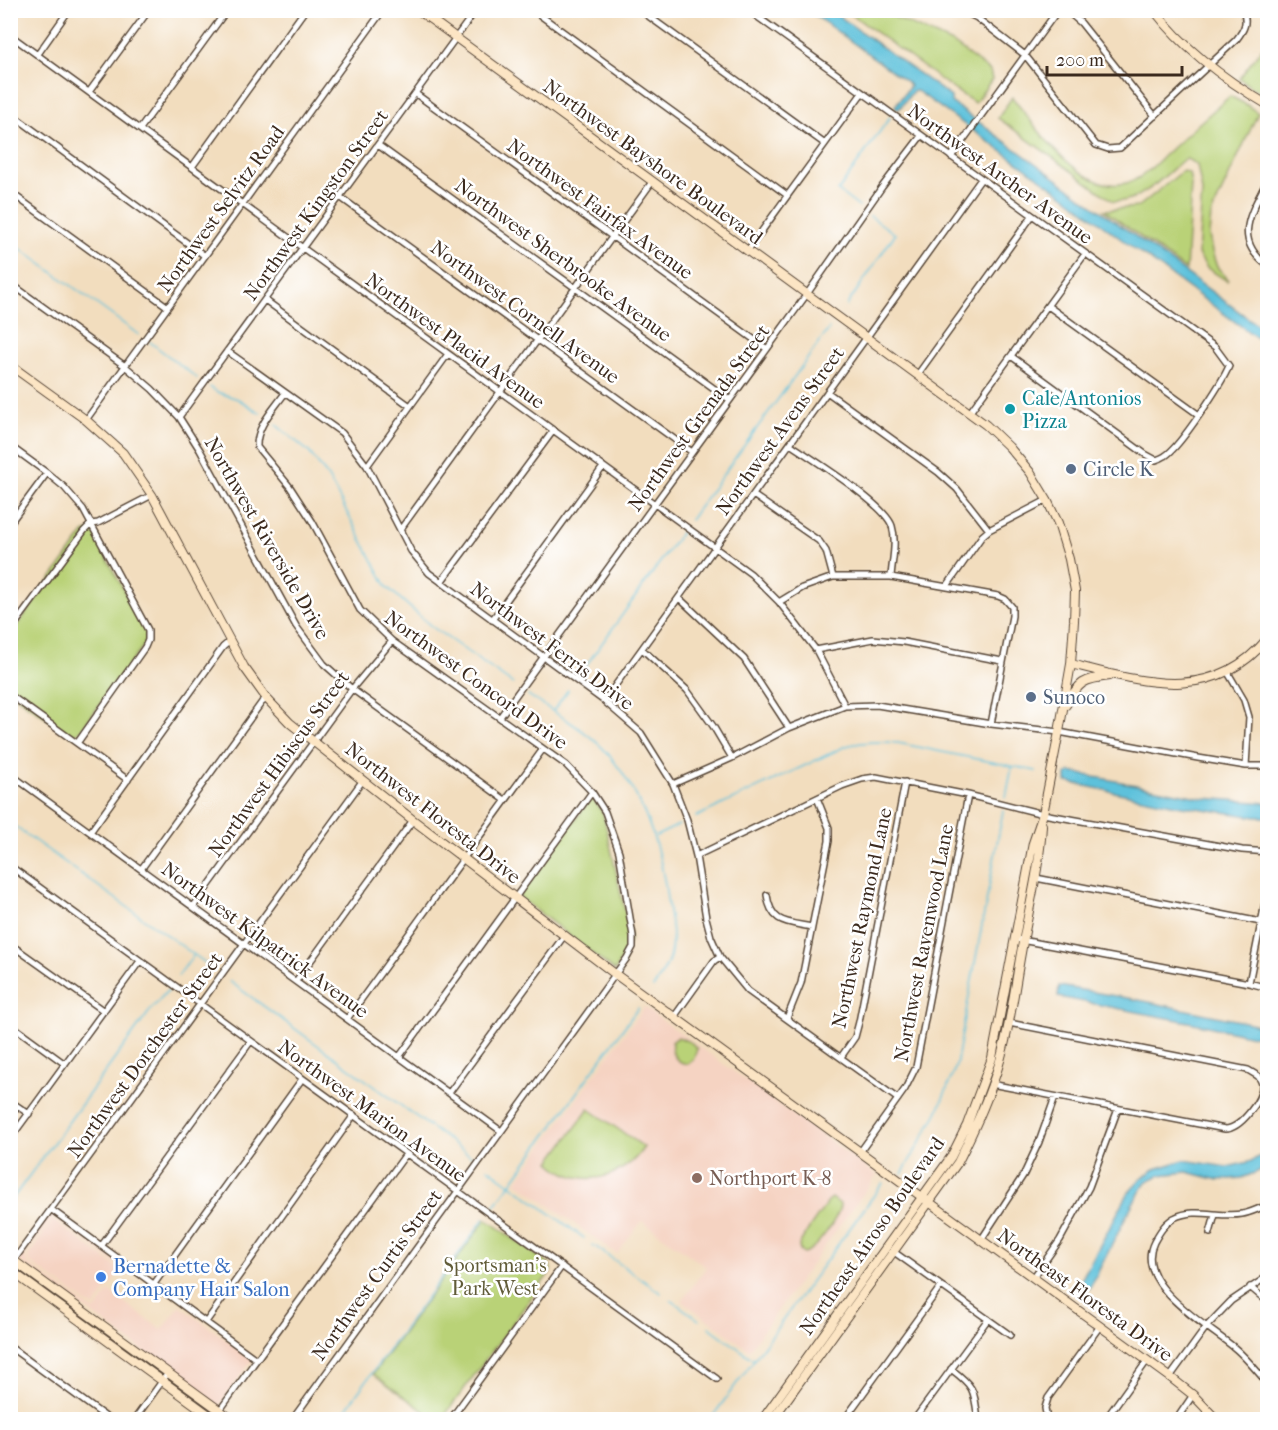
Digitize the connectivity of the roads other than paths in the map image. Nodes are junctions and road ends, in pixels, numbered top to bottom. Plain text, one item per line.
1 (69, 10) edge
2 (149, 10) edge
3 (227, 10) edge
4 (476, 10) edge
5 (533, 10) edge
6 (640, 10) edge
7 (748, 10) edge
8 (961, 10) edge
9 (980, 10) edge
10 (1058, 10) edge
11 (1066, 10) edge
12 (1154, 10) edge
13 (1243, 10) edge
14 (303, 11) edge
15 (381, 12) edge
16 (418, 12) edge
17 (977, 18) junction
18 (10, 35) edge
19 (454, 39) junction
20 (38, 54) junction
21 (1025, 55) junction
22 (1209, 65) junction
23 (89, 92) junction
24 (862, 93) junction
25 (416, 94) junction
26 (1268, 105) edge
27 (10, 113) edge
28 (1155, 116) junction
29 (140, 129) junction
30 (921, 136) junction
31 (825, 144) junction
32 (378, 145) junction
33 (951, 157) junction
34 (192, 166) junction
35 (981, 179) junction
36 (1268, 179) edge
37 (651, 182) junction
38 (10, 192) edge
39 (787, 195) junction
40 (340, 197) junction
41 (244, 204) junction
42 (1032, 216) junction
43 (612, 236) junction
44 (303, 248) junction
45 (748, 250) junction
46 (1085, 254) junction
47 (205, 256) junction
48 (1268, 266) edge
49 (10, 283) edge
50 (575, 288) junction
51 (807, 294) junction
52 (265, 300) junction
53 (1048, 306) junction
54 (168, 307) junction
55 (867, 337) junction
56 (538, 340) junction
57 (767, 348) junction
58 (228, 351) junction
59 (448, 354) junction
60 (1011, 356) junction
61 (10, 365) edge
62 (125, 366) junction
63 (918, 374) junction
64 (501, 392) junction
65 (827, 392) junction
66 (285, 393) junction
67 (730, 400) junction
68 (410, 406) junction
69 (970, 412) junction
70 (1198, 415) junction
71 (179, 417) junction
72 (86, 420) junction
73 (553, 431) junction
74 (790, 444) junction
75 (10, 446) edge
76 (692, 452) junction
77 (367, 466) junction
78 (603, 467) junction
79 (47, 472) junction
80 (152, 495) junction
81 (753, 495) junction
82 (1047, 500) junction
83 (655, 503) junction
84 (10, 523) edge
85 (91, 524) junction
86 (400, 530) junction
87 (989, 530) junction
88 (715, 546) junction
89 (833, 577) junction
90 (891, 577) junction
91 (441, 582) junction
92 (947, 586) junction
93 (679, 598) junction
94 (779, 602) junction
95 (492, 620) junction
96 (10, 631) edge
97 (1268, 638) edge
98 (392, 641) junction
99 (229, 642) junction
100 (642, 649) junction
101 (816, 650) junction
102 (544, 657) junction
103 (1002, 661) junction
104 (1071, 664) junction
105 (1227, 671) junction
106 (1117, 676) junction
107 (352, 689) junction
108 (10, 695) edge
109 (267, 699) junction
110 (604, 701) junction
111 (845, 706) junction
112 (1063, 712) junction
113 (500, 717) junction
114 (991, 724) junction
115 (789, 728) junction
116 (1059, 732) junction
117 (313, 741) junction
118 (78, 742) junction
119 (543, 749) junction
120 (732, 758) junction
121 (1246, 766) junction
122 (1268, 766) edge
123 (10, 774) edge
124 (128, 780) junction
125 (363, 780) junction
126 (905, 782) junction
127 (673, 784) junction
128 (592, 792) junction
129 (968, 795) junction
130 (817, 798) junction
131 (505, 800) junction
132 (1042, 814) junction
133 (413, 820) junction
134 (91, 831) junction
135 (1268, 852) edge
136 (696, 856) junction
137 (464, 857) junction
138 (10, 866) edge
139 (141, 868) junction
140 (1036, 878) junction
141 (1268, 888) edge
142 (767, 895) dead end
143 (515, 897) junction
144 (193, 907) junction
145 (1261, 922) junction
146 (812, 927) junction
147 (564, 936) junction
148 (1019, 939) junction
149 (10, 944) edge
150 (244, 944) junction
151 (720, 957) junction
152 (140, 962) junction
153 (615, 974) junction
154 (296, 981) junction
155 (1249, 982) junction
156 (1268, 988) edge
157 (200, 1004) junction
158 (104, 1011) junction
159 (674, 1017) junction
160 (787, 1018) junction
161 (347, 1019) junction
162 (1009, 1023) junction
163 (10, 1024) edge
164 (251, 1041) junction
165 (399, 1056) junction
166 (841, 1057) junction
167 (65, 1064) junction
168 (302, 1079) junction
169 (989, 1083) junction
170 (449, 1093) junction
171 (1055, 1097) junction
172 (898, 1099) junction
173 (10, 1101) edge
174 (1118, 1109) junction
175 (29, 1114) junction
176 (354, 1116) junction
177 (501, 1131) junction
178 (10, 1140) edge
179 (860, 1152) junction
180 (406, 1154) junction
181 (457, 1191) junction
182 (926, 1200) junction
183 (1268, 1205) edge
184 (52, 1210) junction
185 (1215, 1215) junction
186 (1210, 1233) dead end
187 (981, 1240) junction
188 (102, 1245) junction
189 (894, 1252) junction
190 (12, 1259) edge
191 (562, 1266) junction
192 (12, 1270) edge
193 (1268, 1276) edge
194 (1033, 1278) junction
195 (154, 1284) junction
196 (941, 1286) junction
197 (1250, 1287) junction
198 (58, 1293) junction
199 (1268, 1302) edge
200 (988, 1319) junction
201 (206, 1322) junction
202 (1100, 1326) junction
203 (1207, 1326) junction
204 (1010, 1335) dead end
205 (10, 1347) edge
206 (256, 1359) junction
207 (1147, 1361) junction
208 (951, 1369) junction
209 (166, 1377) junction
210 (1170, 1377) junction
211 (717, 1379) dead end
212 (1268, 1384) edge
213 (1193, 1395) junction
214 (220, 1410) junction
215 (110, 1419) edge
216 (134, 1419) edge
217 (214, 1419) edge
218 (233, 1419) edge
219 (292, 1419) edge
220 (450, 1419) edge
221 (762, 1419) edge
222 (772, 1419) edge
223 (844, 1419) edge
224 (914, 1419) edge
225 (978, 1419) edge
226 (1047, 1419) edge
227 (1105, 1419) edge
228 (1176, 1419) edge
229 (1217, 1419) edge

1 - 20 street
2 - 23 street
3 - 29 street
4 - 19 street, Northwest Kingston Street
5 - 39 street
6 - 31 street
7 - 24 street, Northwest Archer Avenue
8 - 17 street
9 - 17 street
10 - 21 street
11 - 28 street
12 - 22 main road
13 - 22 street
14 - 34 street
15 - 41 street, Northwest Selvitz Road
16 - 19 main road, Northwest Bayshore Boulevard
17 - 21 street
18 - 20 street, Northwest Placid Avenue
19 - 25 street, Northwest Kingston Street
19 - 37 main road, Northwest Bayshore Boulevard
20 - 23 street, Northwest Placid Avenue
21 - 28 street
21 - 33 street
22 - 26 main road
22 - 28 street
23 - 29 street, Northwest Placid Avenue
24 - 30 street, Northwest Archer Avenue
24 - 31 street
25 - 32 street, Northwest Kingston Street
25 - 43 street, Northwest Fairfax Avenue
27 - 47 street
29 - 34 street, Northwest Placid Avenue
30 - 33 street, Northwest Archer Avenue
30 - 51 street, Northwest Grenada Street
31 - 39 street
32 - 40 street, Northwest Kingston Street
32 - 50 street, Northwest Sherbrooke Avenue
33 - 35 street, Northwest Archer Avenue
34 - 41 street, Northwest Placid Avenue
35 - 42 street, Northwest Archer Avenue
35 - 55 street, Northwest Avens Street
36 - 48 street
37 - 43 street
37 - 45 main road, Northwest Bayshore Boulevard
38 - 54 street
39 - 45 street
40 - 44 street, Northwest Kingston Street
40 - 56 street, Northwest Cornell Avenue
41 - 44 street, Northwest Placid Avenue
41 - 47 street, Northwest Selvitz Road
42 - 46 street, Northwest Archer Avenue
42 - 63 street
43 - 50 street
43 - 57 street, Northwest Fairfax Avenue
44 - 52 street, Northwest Kingston Street
44 - 59 street, Northwest Placid Avenue
45 - 51 main road, Northwest Bayshore Boulevard
46 - 53 street
46 - 70 street, Northwest Archer Avenue
47 - 54 street, Northwest Selvitz Road
49 - 62 street, Northwest Riverside Drive
50 - 56 street
50 - 67 street, Northwest Sherbrooke Avenue
51 - 55 main road, Northwest Bayshore Boulevard
51 - 57 street, Northwest Grenada Street
52 - 58 street, Northwest Kingston Street
52 - 68 street
53 - 60 street
53 - 70 street
54 - 62 street, Northwest Selvitz Road
55 - 63 main road, Northwest Bayshore Boulevard
55 - 65 street, Northwest Avens Street
56 - 64 street
56 - 76 street, Northwest Cornell Avenue
57 - 67 street, Northwest Grenada Street
58 - 66 street, Northwest Ferris Drive
58 - 71 street, Northwest Kingston Street
59 - 64 street, Northwest Placid Avenue
59 - 68 street
60 - 69 street
60 - 70 street
61 - 72 main road, Northwest Floresta Drive
62 - 71 street, Northwest Riverside Drive
62 - 72 street, Northwest Selvitz Road
63 - 69 main road, Northwest Bayshore Boulevard
64 - 73 street, Northwest Placid Avenue
64 - 86 street
65 - 74 street, Northwest Avens Street
65 - 87 street
66 - 77 street, Northwest Ferris Drive
66 - 98 street, Northwest Concord Drive
67 - 76 street, Northwest Grenada Street
68 - 77 street
69 - 82 main road, Northwest Bayshore Boulevard
71 - 107 street, Northwest Riverside Drive
72 - 80 main road, Northwest Floresta Drive
73 - 78 street, Northwest Placid Avenue
73 - 91 street
74 - 81 street, Northwest Avens Street
74 - 90 street
75 - 79 street
76 - 83 street, Northwest Grenada Street
77 - 86 street, Northwest Ferris Drive
78 - 83 street, Northwest Placid Avenue
78 - 95 street
79 - 84 street
79 - 85 street
80 - 85 street
80 - 99 main road, Northwest Floresta Drive
81 - 88 street, Northwest Avens Street
81 - 89 street
82 - 87 street
82 - 104 main road, Northeast Airoso Boulevard
83 - 88 street, Northwest Placid Avenue
83 - 102 street, Northwest Grenada Street
85 - 96 street
85 - 118 street
86 - 91 street, Northwest Ferris Drive
87 - 92 street
88 - 93 street, Northwest Avens Street
88 - 94 street, Northwest Placid Avenue
89 - 90 street
89 - 94 street
90 - 92 street
91 - 95 street, Northwest Ferris Drive
92 - 103 street
93 - 100 street, Northwest Avens Street
93 - 115 street
94 - 101 street, Northwest Placid Avenue
95 - 102 street, Northwest Ferris Drive
97 - 105 main road
98 - 107 street, Northwest Hibiscus Street
98 - 113 street, Northwest Concord Drive
99 - 109 main road, Northwest Floresta Drive
99 - 124 street
100 - 110 street, Northwest Avens Street
100 - 120 street
101 - 103 street
101 - 111 street, Northwest Placid Avenue
102 - 110 street, Northwest Ferris Drive
102 - 113 street, Northwest Grenada Street
103 - 114 street
104 - 106 main road
104 - 112 main road, Northeast Airoso Boulevard
105 - 106 main road
105 - 121 street
106 - 112 main road
107 - 117 street, Northwest Hibiscus Street
107 - 131 street, Northwest Riverside Drive
108 - 118 street
109 - 117 main road, Northwest Floresta Drive
109 - 139 street
110 - 127 street, Northwest Ferris Drive
111 - 114 street
111 - 115 street
112 - 116 main road, Northeast Airoso Boulevard
113 - 119 street, Northwest Concord Drive
114 - 116 street
115 - 120 street
116 - 121 street
116 - 132 main road, Northeast Airoso Boulevard
117 - 125 main road, Northwest Floresta Drive
117 - 144 street, Northwest Hibiscus Street
118 - 124 street
119 - 128 street, Northwest Concord Drive
119 - 131 street
120 - 127 street
121 - 122 street
123 - 134 street, Northwest Kilpatrick Avenue
124 - 134 street
125 - 133 main road, Northwest Floresta Drive
125 - 150 street, Northwest Dorchester Street
126 - 129 street
126 - 130 street
126 - 166 street, Northwest Raymond Lane
127 - 136 street, Northwest Ferris Drive
128 - 143 street
128 - 153 street, Northwest Concord Drive
129 - 132 street
129 - 172 street, Northwest Ravenwood Lane
130 - 136 street
130 - 146 street
131 - 137 street
132 - 135 street
132 - 140 main road, Northeast Airoso Boulevard
132 - 148 main road, Northeast Airoso Boulevard
133 - 137 main road, Northwest Floresta Drive
133 - 154 street
134 - 139 street, Northwest Kilpatrick Avenue
136 - 151 street, Northwest Ferris Drive
137 - 143 main road, Northwest Floresta Drive
137 - 161 street
138 - 152 street, Northwest Marion Avenue
139 - 144 street, Northwest Kilpatrick Avenue
140 - 145 street
140 - 148 main road, Northeast Airoso Boulevard
141 - 145 street
142 - 146 street
143 - 147 main road, Northwest Floresta Drive
143 - 165 street
144 - 150 street, Northwest Kilpatrick Avenue
145 - 155 street
146 - 160 street
147 - 153 main road, Northwest Floresta Drive
147 - 170 street
148 - 155 street
148 - 162 main road, Northeast Airoso Boulevard
148 - 169 main road, Northeast Airoso Boulevard
149 - 158 street
150 - 154 street, Northwest Kilpatrick Avenue
150 - 157 street, Northwest Dorchester Street
151 - 159 street
151 - 160 street, Northwest Ferris Drive
152 - 157 street, Northwest Marion Avenue
152 - 158 street
153 - 159 main road, Northwest Floresta Drive
153 - 177 street, Northwest Curtis Street
154 - 161 street, Northwest Kilpatrick Avenue
155 - 156 street
157 - 164 street, Northwest Marion Avenue
157 - 184 street, Northwest Dorchester Street
158 - 167 street
159 - 179 main road, Northwest Floresta Drive
160 - 166 street, Northwest Ferris Drive
161 - 165 street, Northwest Kilpatrick Avenue
162 - 169 main road, Northeast Airoso Boulevard
162 - 174 street
163 - 167 street
164 - 168 street, Northwest Marion Avenue
164 - 188 street
165 - 170 street, Northwest Kilpatrick Avenue
166 - 172 street, Northwest Ferris Drive
167 - 175 street
168 - 176 street, Northwest Marion Avenue
168 - 195 street
169 - 171 street
169 - 182 main road, Northeast Airoso Boulevard
170 - 177 street, Northwest Kilpatrick Avenue
171 - 174 street
171 - 187 street
172 - 179 street, Northwest Ravenwood Lane
173 - 175 street
174 - 194 street
175 - 178 street
176 - 180 street, Northwest Marion Avenue
176 - 201 street
177 - 181 street, Northwest Curtis Street
179 - 182 main road, Northwest Floresta Drive
180 - 181 street, Northwest Marion Avenue
180 - 206 street
181 - 191 street, Northwest Marion Avenue
181 - 219 street, Northwest Curtis Street
182 - 187 main road, Northeast Floresta Drive
182 - 189 main road, Northeast Airoso Boulevard
182 - 221 main road, Northeast Airoso Boulevard
183 - 185 street
184 - 188 street
184 - 190 street, Northwest Dorchester Street
185 - 186 street
185 - 203 street
187 - 194 main road, Northeast Floresta Drive
188 - 195 street
189 - 196 street
189 - 222 main road, Northeast Airoso Boulevard
190 - 198 main road
191 - 211 street, Northwest Marion Avenue
191 - 220 street
192 - 198 main road
192 - 209 main road
193 - 197 street
194 - 202 main road, Northeast Floresta Drive
195 - 201 street
196 - 200 street
196 - 223 street
197 - 199 street
197 - 203 street
198 - 209 main road
200 - 204 street
200 - 208 street
201 - 206 street
202 - 207 main road, Northeast Floresta Drive
202 - 226 street
203 - 210 street
203 - 212 street
205 - 215 street
206 - 214 street
207 - 210 main road, Northeast Floresta Drive
207 - 227 street
208 - 224 street
208 - 225 street
209 - 214 main road
209 - 216 street
209 - 217 main road
210 - 213 main road, Northeast Floresta Drive
213 - 228 street
213 - 229 main road, Northeast Floresta Drive
214 - 218 main road

